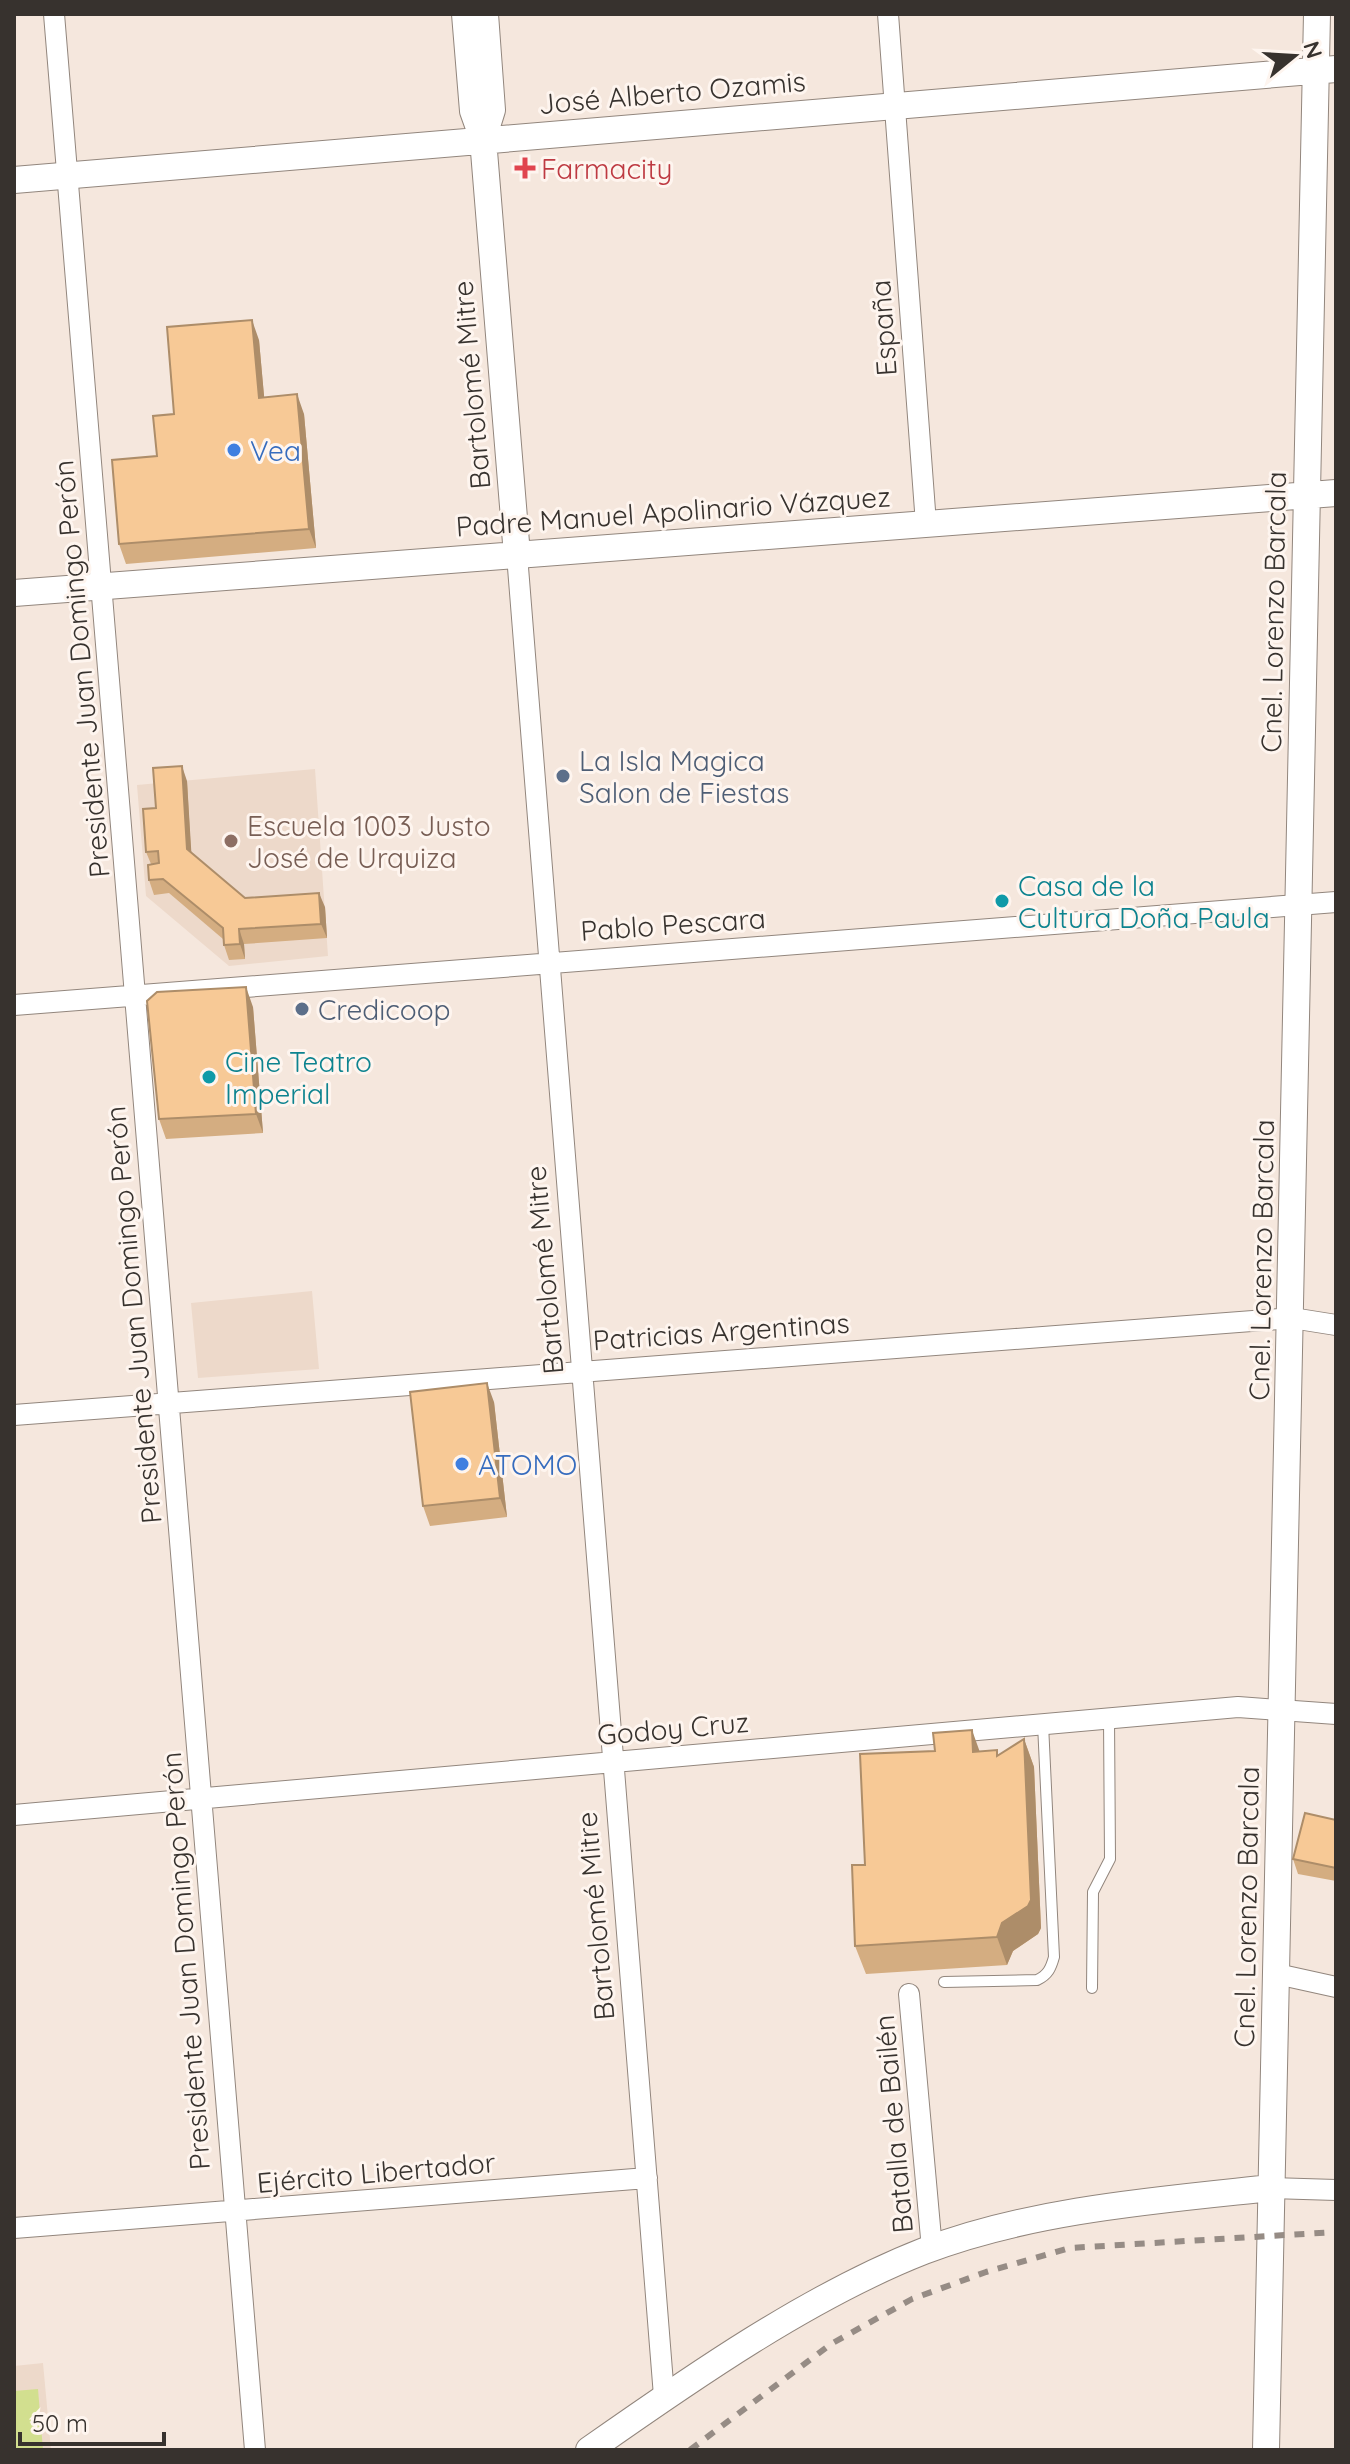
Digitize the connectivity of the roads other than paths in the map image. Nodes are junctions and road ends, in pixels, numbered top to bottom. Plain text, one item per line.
1 (54, 14) edge
2 (465, 14) edge
3 (485, 14) edge
4 (888, 14) edge
5 (1317, 14) edge
6 (1326, 70) edge
7 (895, 117) junction
8 (483, 139) junction
9 (69, 176) junction
10 (14, 180) edge
11 (1336, 493) edge
12 (1306, 495) junction
13 (926, 524) junction
14 (517, 555) junction
15 (102, 586) junction
16 (14, 593) edge
17 (1336, 902) edge
18 (1300, 905) junction
19 (551, 962) junction
20 (135, 994) junction
21 (14, 1005) edge
22 (1292, 1318) junction
23 (1336, 1325) edge
24 (584, 1370) junction
25 (168, 1403) junction
26 (14, 1415) edge
27 (1283, 1707) junction
28 (1336, 1714) edge
29 (1109, 1718) junction
30 (1043, 1724) junction
31 (614, 1760) junction
32 (201, 1798) junction
33 (14, 1815) edge
34 (1277, 1974) junction
35 (944, 1982) dead end
36 (1336, 1987) edge
37 (1092, 1988) dead end
38 (909, 1994) dead end
39 (647, 2178) junction
40 (1271, 2188) junction
41 (1336, 2190) edge
42 (232, 2211) junction
43 (14, 2228) edge
44 (932, 2249) junction
45 (664, 2396) junction
46 (255, 2450) edge
47 (589, 2450) edge
48 (1266, 2450) edge

1 - 9 street, Presidente Juan Domingo Perón
2 - 8 street
3 - 8 street
4 - 7 street, España
5 - 6 street, Cnel. Lorenzo Barcala
6 - 7 street, José Alberto Ozamis
6 - 12 street, Cnel. Lorenzo Barcala
7 - 8 street, José Alberto Ozamis
7 - 13 street, España
8 - 9 street, José Alberto Ozamis
8 - 14 street, Bartolomé Mitre
9 - 10 street, José Alberto Ozamis
9 - 15 street, Presidente Juan Domingo Perón
11 - 12 street, Padre Manuel Apolinario Vázquez
12 - 13 street, Padre Manuel Apolinario Vázquez
12 - 18 street, Cnel. Lorenzo Barcala
13 - 14 street, Padre Manuel Apolinario Vázquez
14 - 15 street, Padre Manuel Apolinario Vázquez
14 - 19 street, Bartolomé Mitre
15 - 16 street, Padre Manuel Apolinario Vázquez
15 - 20 street, Presidente Juan Domingo Perón
17 - 18 street, Pablo Pescara
18 - 19 street, Pablo Pescara
18 - 22 street, Cnel. Lorenzo Barcala
19 - 20 street, Pablo Pescara
19 - 24 street, Bartolomé Mitre
20 - 21 street, Pablo Pescara
20 - 25 street, Presidente Juan Domingo Perón
22 - 23 street, Patricias Argentinas
22 - 24 street, Patricias Argentinas
22 - 27 street, Cnel. Lorenzo Barcala
24 - 25 street, Patricias Argentinas
24 - 31 street, Bartolomé Mitre
25 - 26 street, Patricias Argentinas
25 - 32 street, Presidente Juan Domingo Perón
27 - 28 street, Godoy Cruz
27 - 29 street, Godoy Cruz
27 - 34 street, Cnel. Lorenzo Barcala
29 - 30 street, Godoy Cruz
29 - 37 lane
30 - 31 street, Godoy Cruz
30 - 35 lane
31 - 32 street, Godoy Cruz
31 - 39 street, Bartolomé Mitre
32 - 33 street, Godoy Cruz
32 - 42 street, Presidente Juan Domingo Perón
34 - 36 street
34 - 40 street, Cnel. Lorenzo Barcala
38 - 44 street, Batalla de Bailén
39 - 42 street, Ejército Libertador
39 - 45 street, Bartolomé Mitre
40 - 41 street
40 - 44 street
40 - 48 street, Cnel. Lorenzo Barcala
42 - 43 street, Ejército Libertador
42 - 46 street, Presidente Juan Domingo Perón
44 - 45 street
45 - 47 street

